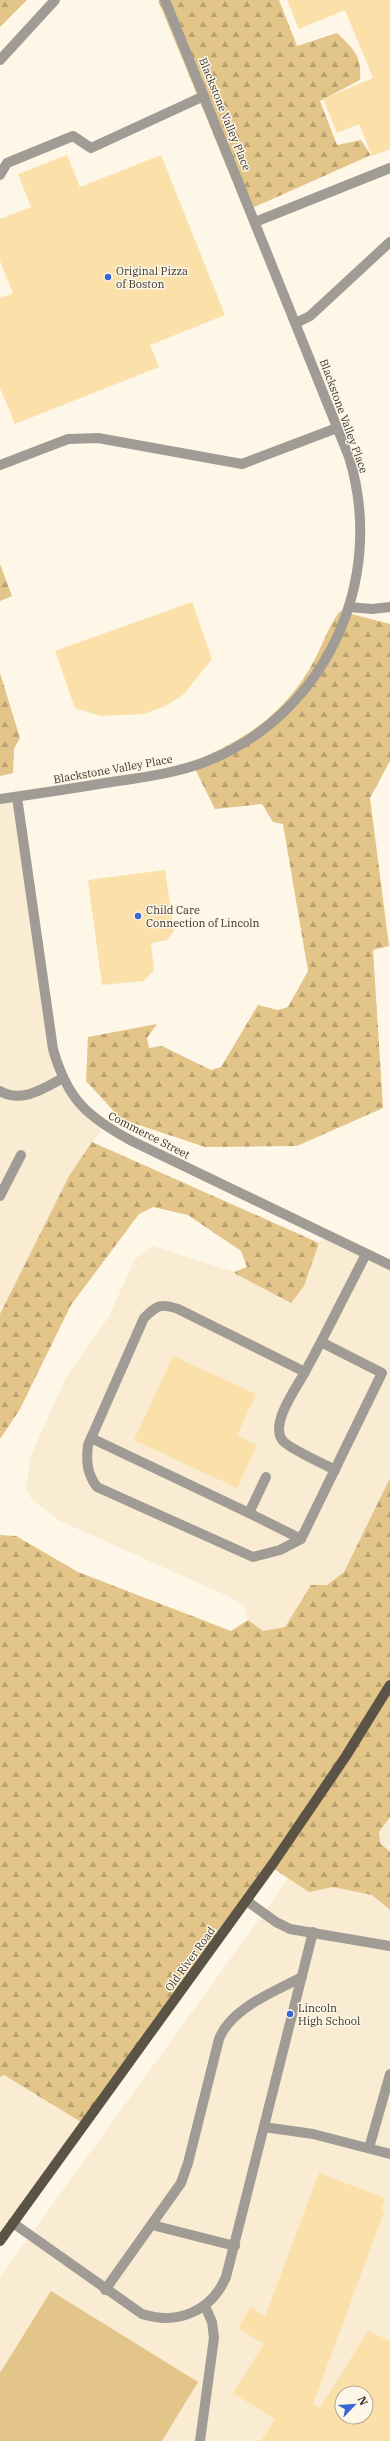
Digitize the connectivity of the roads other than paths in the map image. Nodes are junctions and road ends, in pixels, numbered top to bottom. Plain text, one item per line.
1 (55, 0) edge
2 (165, 0) edge
3 (0, 60) edge
4 (204, 96) junction
5 (390, 168) edge
6 (0, 175) edge
7 (255, 222) junction
8 (390, 242) edge
9 (296, 323) junction
10 (337, 428) junction
11 (0, 465) edge
12 (348, 607) junction
13 (390, 607) edge
14 (18, 797) junction
15 (0, 799) edge
16 (63, 1078) junction
17 (0, 1091) edge
18 (21, 1155) dead end
19 (0, 1196) edge
20 (366, 1254) junction
21 (390, 1265) edge
22 (321, 1342) junction
23 (305, 1372) junction
24 (91, 1438) junction
25 (335, 1470) junction
26 (266, 1477) dead end
27 (249, 1513) junction
28 (301, 1539) junction
29 (390, 1684) edge
30 (247, 1901) junction
31 (313, 1932) junction
32 (390, 1946) edge
33 (302, 1976) junction
34 (390, 2074) edge
35 (264, 2127) junction
36 (368, 2148) junction
37 (390, 2154) edge
38 (13, 2223) junction
39 (152, 2225) junction
40 (0, 2241) edge
41 (235, 2246) junction
42 (105, 2290) junction
43 (204, 2306) junction
44 (200, 2441) edge

1 - 3 street
2 - 4 street, Blackstone Valley Place
4 - 6 street
4 - 7 street, Blackstone Valley Place
5 - 7 street
7 - 9 street, Blackstone Valley Place
8 - 9 street
9 - 10 street, Blackstone Valley Place
10 - 11 street
10 - 12 street, Blackstone Valley Place
12 - 13 street
12 - 14 street, Blackstone Valley Place
14 - 15 street, Blackstone Valley Place
14 - 16 street, Commerce Street
16 - 17 street
16 - 20 street, Commerce Street
18 - 19 street
20 - 21 street, Commerce Street
20 - 22 street
22 - 23 street
22 - 25 street
23 - 24 street
23 - 25 street
24 - 27 street
24 - 28 street
25 - 28 street
26 - 27 street
27 - 28 street
29 - 30 main road, Old River Road
30 - 31 street
30 - 38 main road, Old River Road
31 - 32 street
31 - 33 street
33 - 35 street
33 - 39 street
34 - 36 street
35 - 36 street
35 - 41 street
36 - 37 street
38 - 40 main road, Old River Road
38 - 42 street
39 - 41 street
39 - 42 street
41 - 43 street
42 - 43 street
43 - 44 street

